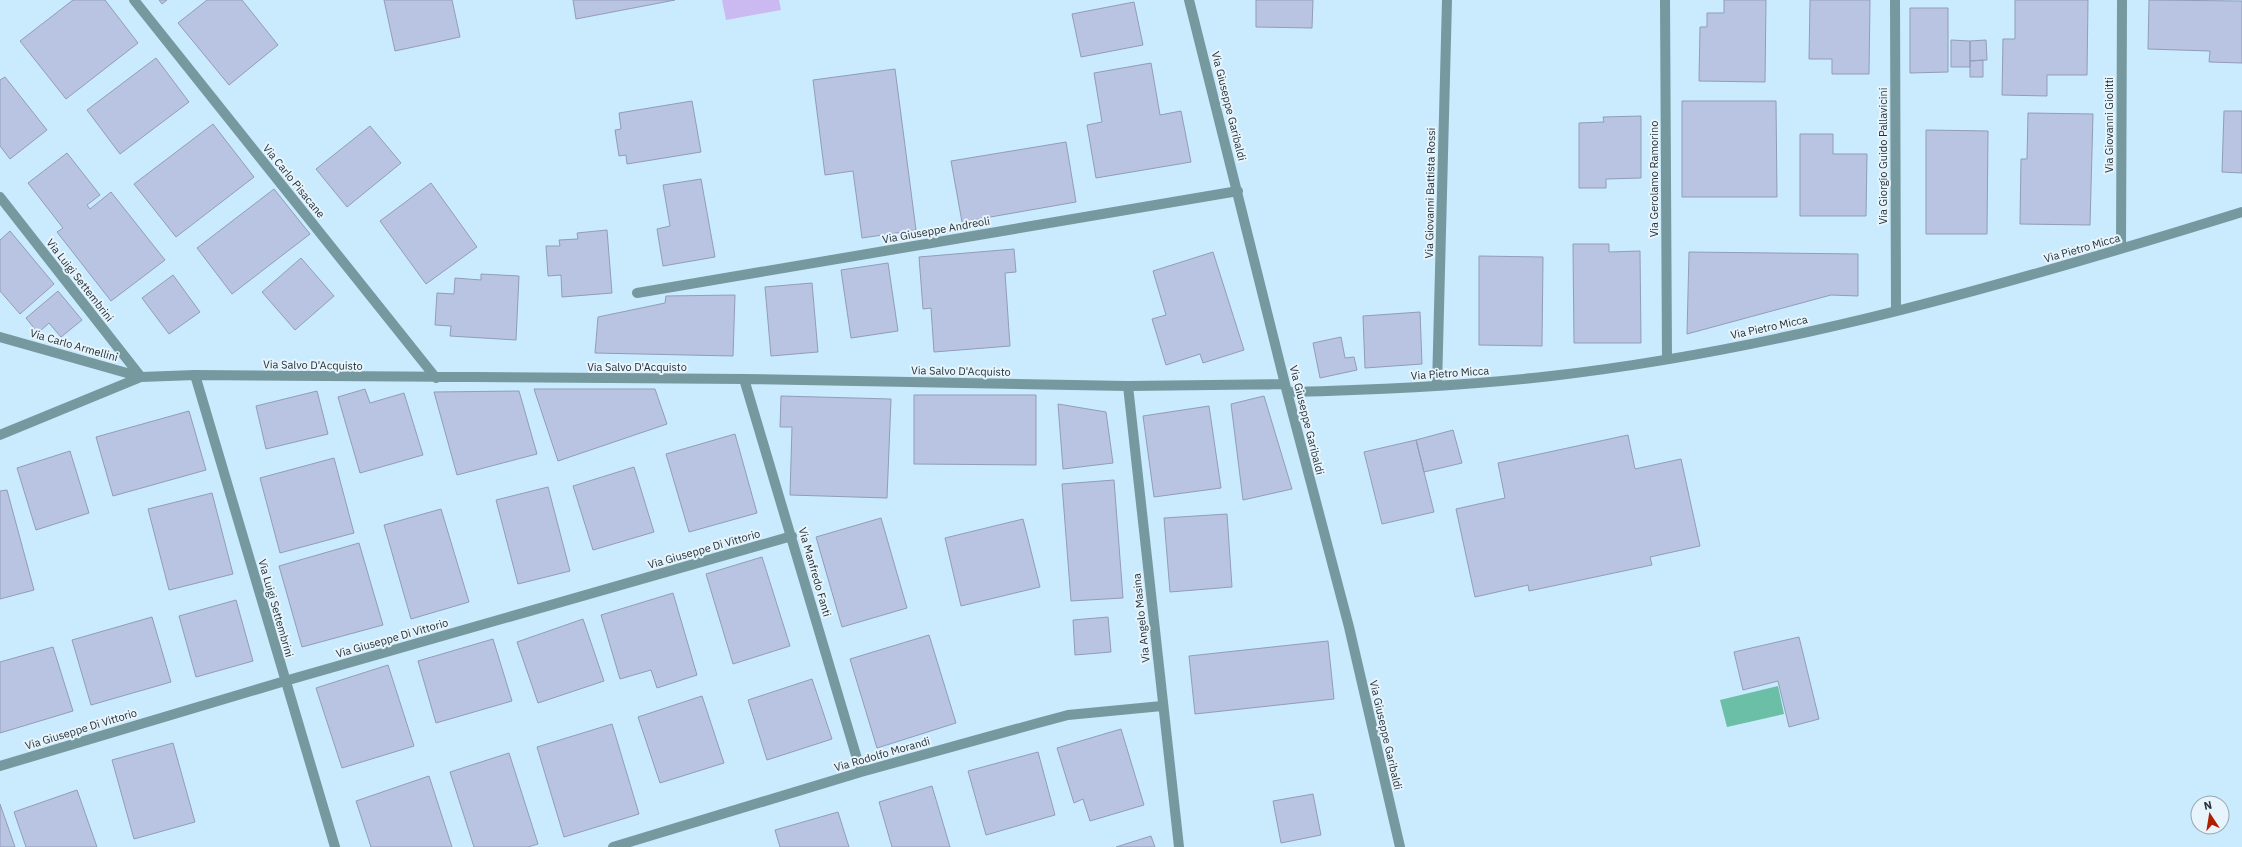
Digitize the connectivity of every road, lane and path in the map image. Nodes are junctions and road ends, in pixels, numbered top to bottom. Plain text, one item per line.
1 (134, 0) edge
2 (1189, 0) edge
3 (1447, 0) edge
4 (1665, 0) edge
5 (1895, 0) edge
6 (2122, 0) edge
7 (1238, 191) junction
8 (0, 197) edge
9 (2242, 212) edge
10 (2121, 249) junction
11 (637, 293) dead end
12 (1896, 311) junction
13 (0, 337) edge
14 (1667, 359) junction
15 (195, 375) junction
16 (141, 377) junction
17 (436, 378) junction
18 (744, 379) junction
19 (1128, 386) junction
20 (1437, 386) junction
21 (1286, 388) junction
22 (0, 435) edge
23 (792, 536) junction
24 (285, 681) junction
25 (1162, 706) junction
26 (0, 766) edge
27 (861, 772) junction
28 (335, 847) edge
29 (613, 847) edge
30 (1179, 847) edge
31 (1400, 847) edge

1 - 17 street, Via Carlo Pisacane
2 - 7 street, Via Giuseppe Garibaldi
3 - 20 street, Via Giovanni Battista Rossi
4 - 14 street, Via Gerolamo Ramorino
5 - 12 street, Via Giorgio Guido Pallavicini
6 - 10 street, Via Giovanni Giolitti
7 - 11 street, Via Giuseppe Andreoli
7 - 21 street, Via Giuseppe Garibaldi
8 - 16 street, Via Luigi Settembrini
9 - 10 street, Via Pietro Micca
10 - 12 street, Via Pietro Micca
12 - 14 street, Via Pietro Micca
13 - 16 street, Via Carlo Armellini
14 - 20 street, Via Pietro Micca
15 - 16 street, Via Salvo D'Acquisto
15 - 17 street, Via Salvo D'Acquisto
15 - 24 street, Via Luigi Settembrini
16 - 22 street, Via Salvo D'Acquisto
17 - 18 street, Via Salvo D'Acquisto
18 - 19 street, Via Salvo D'Acquisto
18 - 23 street, Via Manfredo Fanti
19 - 21 street, Via Salvo D'Acquisto
19 - 25 street, Via Angelo Masina
20 - 21 street, Via Pietro Micca
21 - 31 street, Via Giuseppe Garibaldi
23 - 24 street, Via Giuseppe Di Vittorio
23 - 27 street, Via Manfredo Fanti
24 - 26 street, Via Giuseppe Di Vittorio
24 - 28 street, Via Luigi Settembrini
25 - 27 street, Via Rodolfo Morandi
25 - 30 street, Via Angelo Masina
27 - 29 street, Via Rodolfo Morandi

